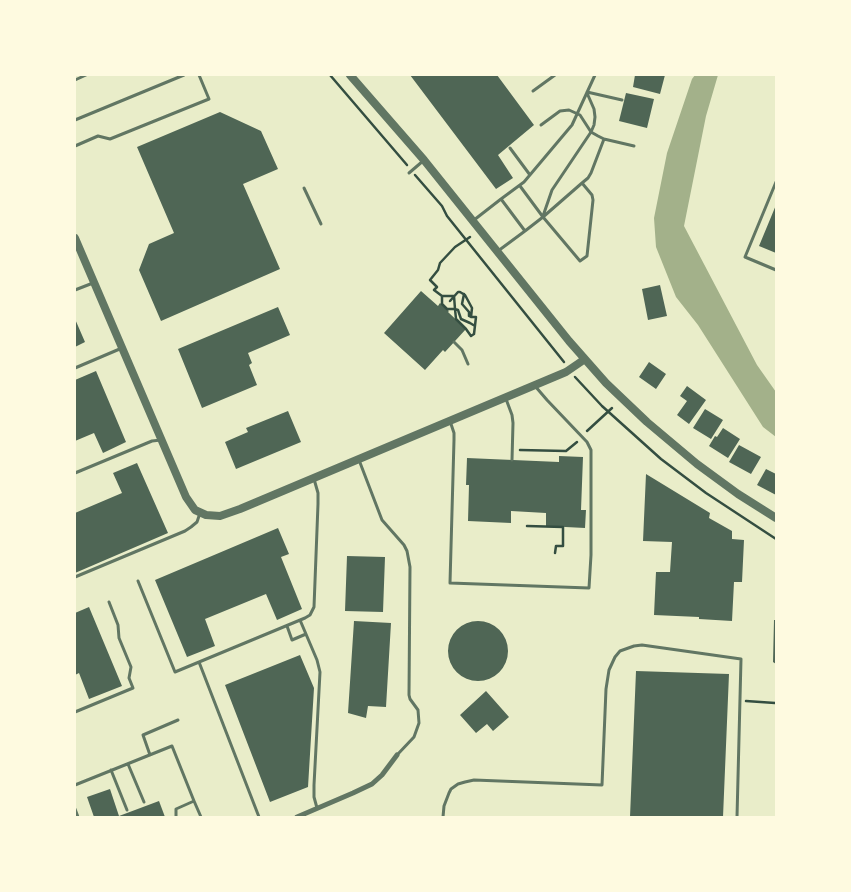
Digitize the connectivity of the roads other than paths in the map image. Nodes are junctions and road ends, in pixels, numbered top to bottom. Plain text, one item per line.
1 (86, 75) edge
2 (184, 75) edge
3 (199, 75) edge
4 (350, 75) edge
5 (555, 75) edge
6 (595, 75) edge
7 (75, 80) edge
8 (533, 91) dead end
9 (587, 92) junction
10 (622, 100) dead end
11 (577, 114) junction
12 (75, 120) edge
13 (541, 125) dead end
14 (591, 132) junction
15 (604, 139) junction
16 (75, 146) edge
17 (634, 146) dead end
18 (510, 148) dead end
19 (424, 160) junction
20 (409, 173) dead end
21 (530, 175) junction
22 (776, 182) edge
23 (582, 183) junction
24 (520, 186) junction
25 (304, 188) dead end
26 (501, 199) junction
27 (543, 217) junction
28 (473, 220) junction
29 (321, 224) dead end
30 (525, 231) junction
31 (75, 238) edge
32 (498, 251) junction
33 (776, 270) edge
34 (94, 282) junction
35 (75, 290) edge
36 (454, 342) dead end
37 (122, 348) junction
38 (585, 359) junction
39 (468, 364) dead end
40 (75, 368) edge
41 (535, 386) junction
42 (506, 398) junction
43 (450, 421) junction
44 (162, 440) junction
45 (358, 460) junction
46 (512, 460) dead end
47 (75, 472) edge
48 (314, 478) junction
49 (200, 513) junction
50 (776, 518) edge
51 (75, 576) edge
52 (138, 581) dead end
53 (109, 602) dead end
54 (300, 620) junction
55 (287, 626) junction
56 (306, 634) junction
57 (199, 662) junction
58 (75, 712) edge
59 (178, 720) dead end
60 (150, 754) junction
61 (397, 755) joint
62 (128, 763) junction
63 (111, 770) junction
64 (75, 785) edge
65 (194, 801) junction
66 (144, 802) dead end
67 (75, 809) edge
68 (317, 809) junction
69 (127, 810) dead end
70 (78, 817) edge
71 (176, 817) edge
72 (201, 817) edge
73 (259, 817) edge
74 (297, 817) edge
75 (443, 817) edge
76 (738, 817) edge

1 - 7 lane
2 - 12 lane
3 - 16 lane
4 - 19 street
5 - 8 lane
6 - 9 lane
9 - 10 lane
9 - 11 lane
9 - 14 lane
11 - 13 lane
11 - 14 lane
11 - 21 lane
14 - 15 lane
14 - 27 lane
15 - 17 lane
15 - 23 lane
18 - 21 lane
19 - 20 lane
19 - 28 street
21 - 24 lane
22 - 33 lane
23 - 27 lane
23 - 27 lane
24 - 26 lane
24 - 27 lane
25 - 29 lane
26 - 28 lane
26 - 30 lane
27 - 30 lane
28 - 32 street
30 - 32 lane
31 - 34 street
32 - 38 street
34 - 35 lane
34 - 37 street
36 - 39 lane
37 - 40 lane
37 - 44 street
38 - 41 street
38 - 50 street
41 - 42 street
41 - 43 lane
42 - 43 street
42 - 46 lane
43 - 45 street
44 - 47 lane
44 - 49 street
45 - 48 street
45 - 61 lane
48 - 49 street
48 - 54 lane
49 - 51 lane
52 - 57 lane
53 - 58 lane
54 - 55 lane
54 - 56 lane
55 - 56 lane
55 - 57 lane
56 - 68 lane
57 - 73 lane
59 - 60 lane
60 - 62 lane
60 - 65 lane
61 - 68 street
62 - 63 lane
62 - 66 lane
63 - 64 lane
63 - 69 lane
65 - 71 lane
65 - 72 lane
67 - 70 lane
68 - 74 street
75 - 76 lane

